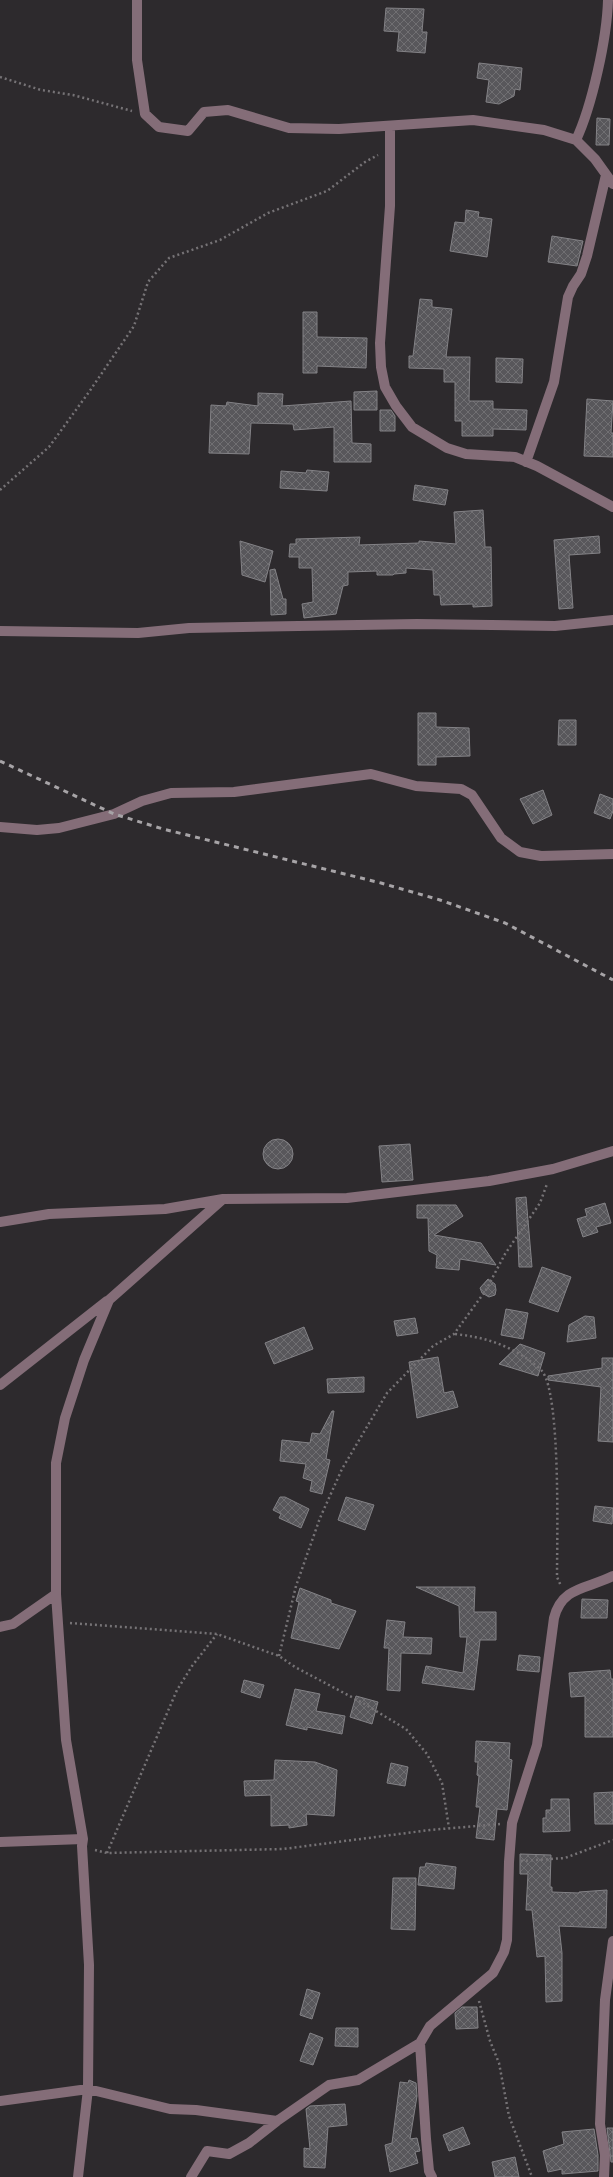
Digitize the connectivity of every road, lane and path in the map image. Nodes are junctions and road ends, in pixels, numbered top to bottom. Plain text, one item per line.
1 (137, 0) edge
2 (608, 0) edge
3 (0, 77) edge
4 (144, 114) junction
5 (390, 126) junction
6 (576, 140) junction
7 (390, 148) junction
8 (606, 175) junction
9 (613, 184) edge
10 (526, 462) junction
11 (0, 490) edge
12 (613, 507) edge
13 (613, 620) edge
14 (0, 631) edge
15 (0, 827) edge
16 (613, 854) edge
17 (613, 1151) edge
18 (553, 1169) junction
19 (222, 1199) junction
20 (0, 1222) edge
21 (108, 1300) junction
22 (454, 1334) junction
23 (0, 1384) edge
24 (613, 1576) edge
25 (56, 1594) junction
26 (565, 1596) junction
27 (58, 1621) junction
28 (0, 1627) edge
29 (217, 1634) junction
30 (279, 1656) junction
31 (512, 1823) junction
32 (450, 1828) junction
33 (613, 1840) edge
34 (0, 1842) edge
35 (82, 1842) junction
36 (108, 1853) junction
37 (508, 1862) junction
38 (613, 1941) edge
39 (476, 1989) junction
40 (420, 2043) junction
41 (88, 2089) junction
42 (0, 2101) edge
43 (277, 2121) junction
44 (78, 2177) edge
45 (191, 2177) edge
46 (432, 2177) edge
47 (532, 2177) edge
48 (604, 2177) edge

1 - 4 street
2 - 6 street
3 - 4 path
4 - 5 street
5 - 6 street
5 - 7 street
6 - 8 street
7 - 10 street
7 - 11 path
8 - 9 street
8 - 10 street
10 - 12 street
13 - 14 street
15 - 16 street
17 - 18 street
18 - 19 street
18 - 22 path
19 - 20 street
19 - 21 street
21 - 23 street
21 - 25 street
22 - 26 path
22 - 30 path
24 - 26 street
25 - 27 street
25 - 28 street
26 - 31 street
27 - 29 path
27 - 35 street
29 - 30 path
29 - 36 path
30 - 32 path
31 - 32 path
31 - 37 street
32 - 36 path
33 - 37 path
34 - 35 street
35 - 36 path
35 - 41 street
37 - 39 street
38 - 48 street
39 - 40 street
39 - 47 path
40 - 43 street
40 - 46 street
41 - 42 street
41 - 43 street
41 - 44 street
43 - 45 street

